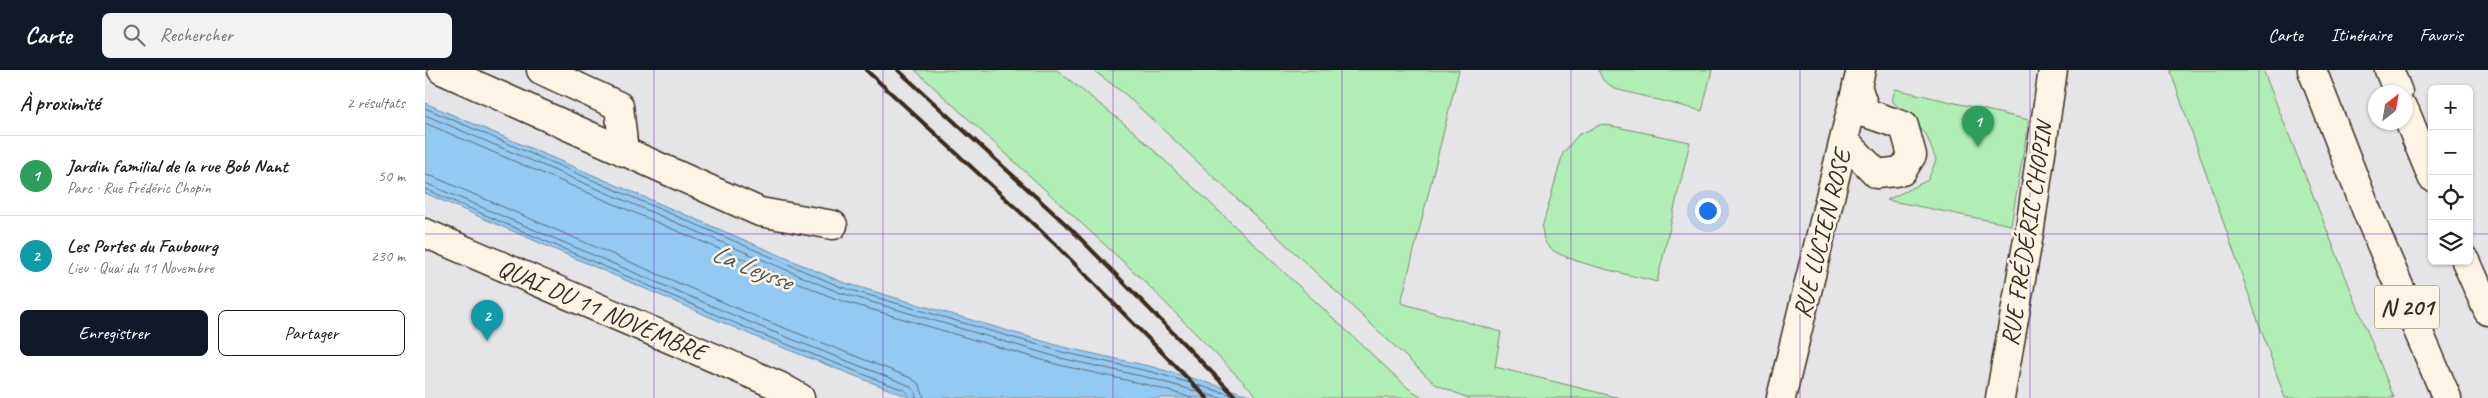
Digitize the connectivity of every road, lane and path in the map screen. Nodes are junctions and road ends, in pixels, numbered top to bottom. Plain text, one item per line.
1 (442, 70) edge
2 (541, 70) edge
3 (2053, 70) edge
4 (2312, 70) edge
5 (2389, 70) edge
6 (1859, 78) edge
7 (2395, 85) edge
8 (2413, 130) edge
9 (1845, 141) junction
10 (625, 152) junction
11 (2431, 175) edge
12 (833, 225) dead end
13 (425, 233) edge
14 (2468, 265) edge
15 (2488, 311) edge
16 (789, 392) edge
17 (822, 398) edge
18 (1781, 398) edge
19 (2000, 398) edge
20 (2447, 398) edge

1 - 10 main road
2 - 10 main road
3 - 19 main road, RUE FRÉDÉRIC CHOPIN
4 - 20 main road, N 201
5 - 7 main road
6 - 9 main road, RUE LUCIEN ROSE
6 - 9 main road
8 - 11 main road
9 - 18 main road, RUE LUCIEN ROSE
10 - 12 main road
13 - 16 main road, QUAI DU 11 NOVEMBRE
14 - 15 main road, N 201
16 - 17 main road, QUAI DU 11 NOVEMBRE

